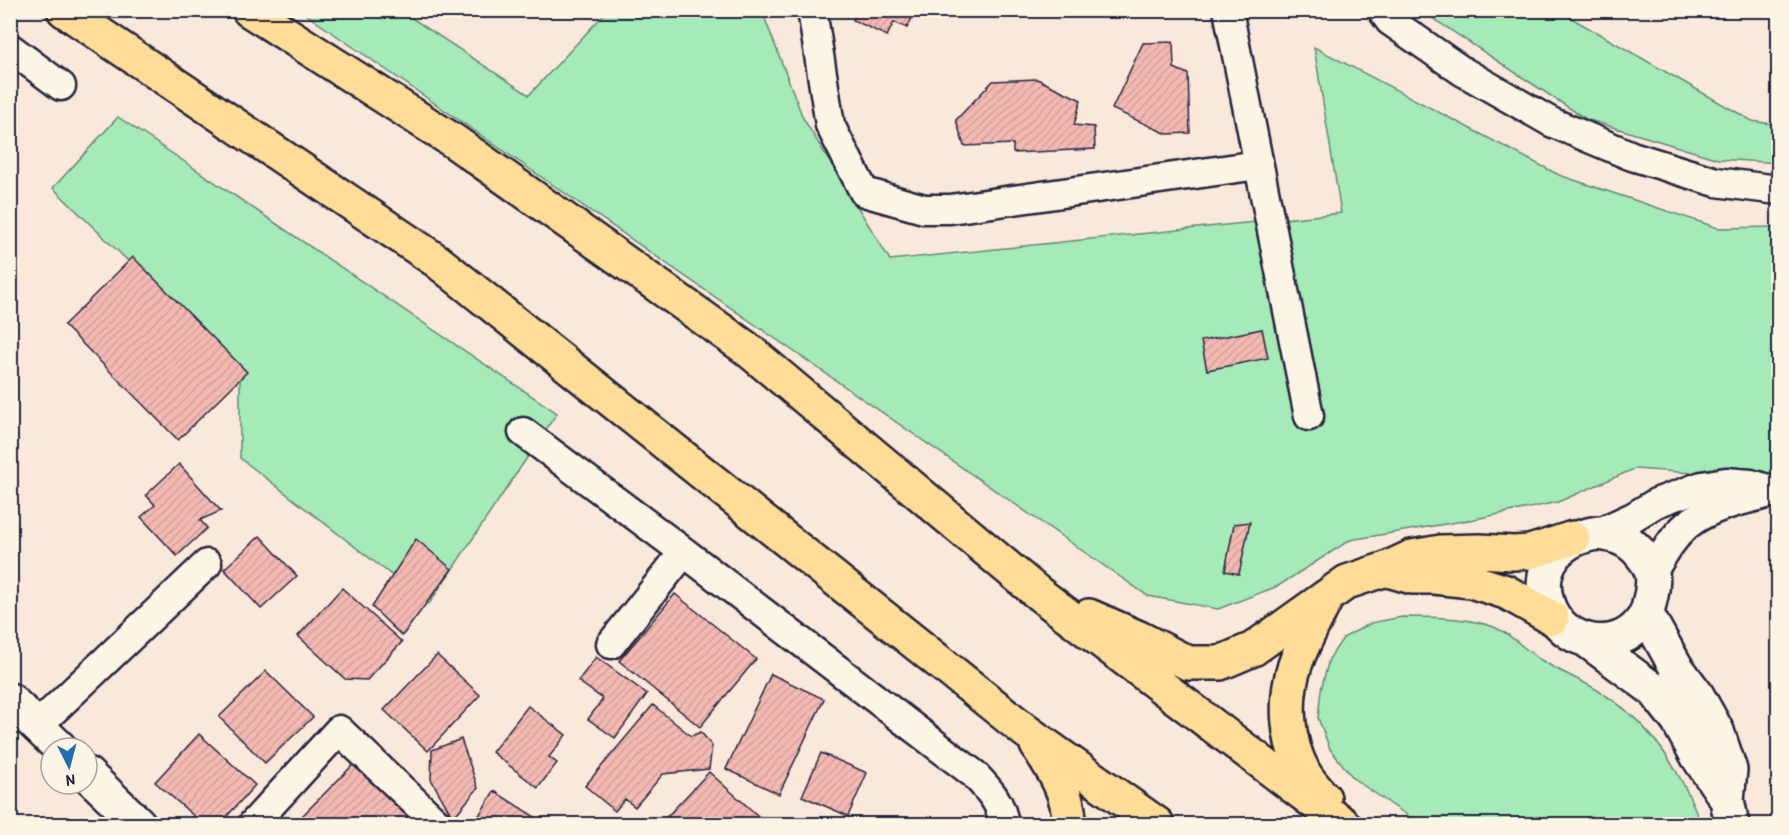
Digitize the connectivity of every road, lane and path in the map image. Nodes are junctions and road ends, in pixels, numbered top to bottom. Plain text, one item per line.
1 (64, 10) edge
2 (249, 10) edge
3 (812, 10) edge
4 (1228, 10) edge
5 (1382, 10) edge
6 (10, 48) edge
7 (61, 86) dead end
8 (1258, 165) junction
9 (1779, 190) edge
10 (1309, 416) dead end
11 (523, 432) dead end
12 (1778, 492) edge
13 (1586, 536) junction
14 (684, 552) junction
15 (207, 564) dead end
16 (1386, 569) junction
17 (1653, 571) junction
18 (1038, 593) junction
19 (1327, 596) junction
20 (1646, 613) junction
21 (1552, 618) junction
22 (1589, 642) junction
23 (611, 644) dead end
24 (10, 700) edge
25 (37, 726) junction
26 (1027, 732) junction
27 (47, 736) edge
28 (99, 786) edge
29 (1729, 812) edge
30 (139, 825) edge
31 (253, 825) edge
32 (438, 825) edge
33 (1004, 825) edge
34 (1069, 825) edge
35 (1157, 825) edge
36 (1343, 825) edge
37 (1351, 825) edge

1 - 26 highway
2 - 18 highway
3 - 8 street
4 - 8 street
5 - 9 street
6 - 7 street
8 - 10 street
11 - 14 street
12 - 13 street
12 - 17 street
13 - 16 highway
13 - 17 street
13 - 21 street
14 - 23 street
14 - 33 street
15 - 25 street
16 - 19 highway
16 - 21 highway
17 - 20 street
18 - 19 highway
18 - 36 highway
19 - 37 highway
20 - 22 street
20 - 29 street
21 - 22 street
22 - 29 street
24 - 25 street
25 - 27 street
26 - 34 highway
26 - 35 highway
28 - 30 street
31 - 32 street

